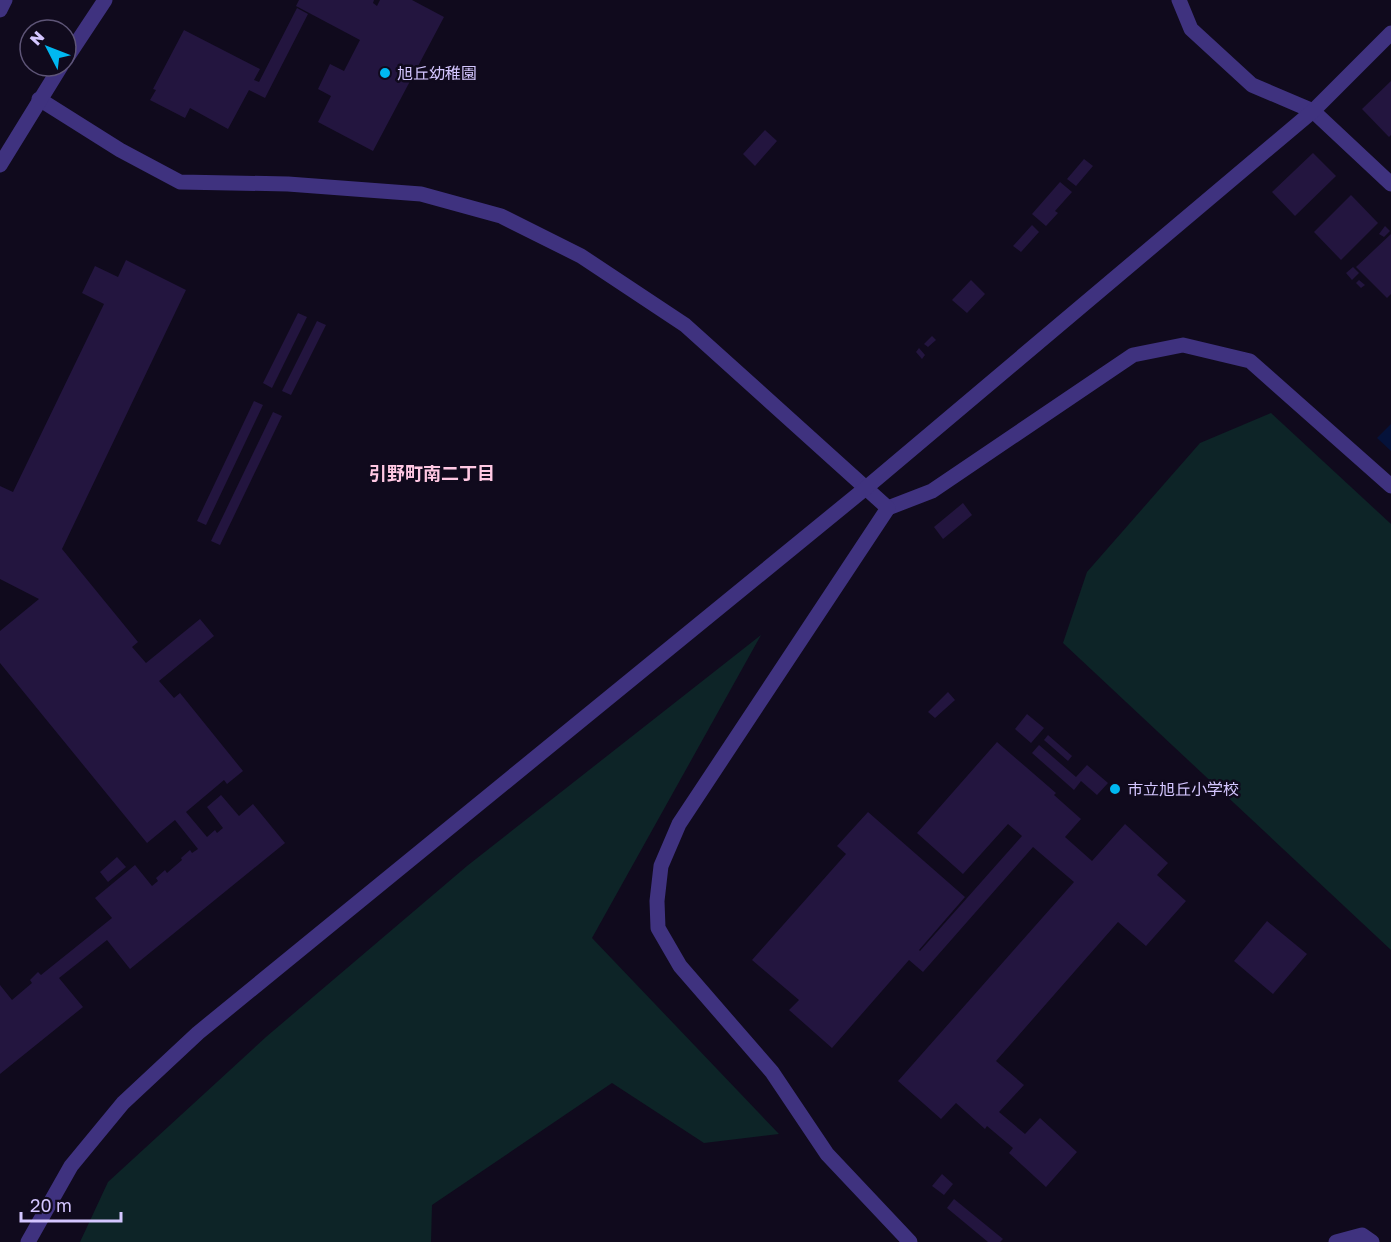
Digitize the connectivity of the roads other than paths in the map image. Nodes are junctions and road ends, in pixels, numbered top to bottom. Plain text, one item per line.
1 (5, 0) edge
2 (105, 0) edge
3 (1179, 0) edge
4 (0, 10) edge
5 (1391, 33) edge
6 (78, 41) edge
7 (53, 78) edge
8 (39, 99) junction
9 (1313, 111) junction
10 (0, 165) edge
11 (1391, 184) edge
12 (1391, 486) edge
13 (867, 487) junction
14 (888, 508) junction
15 (28, 1242) edge
16 (910, 1242) edge
17 (1336, 1242) edge
18 (1371, 1242) edge

1 - 4 street
2 - 6 street
3 - 9 street
5 - 9 street
7 - 8 street
8 - 10 street
8 - 13 street
9 - 11 street
9 - 13 street
12 - 14 street
13 - 14 street
13 - 15 street
14 - 16 street
17 - 18 street

